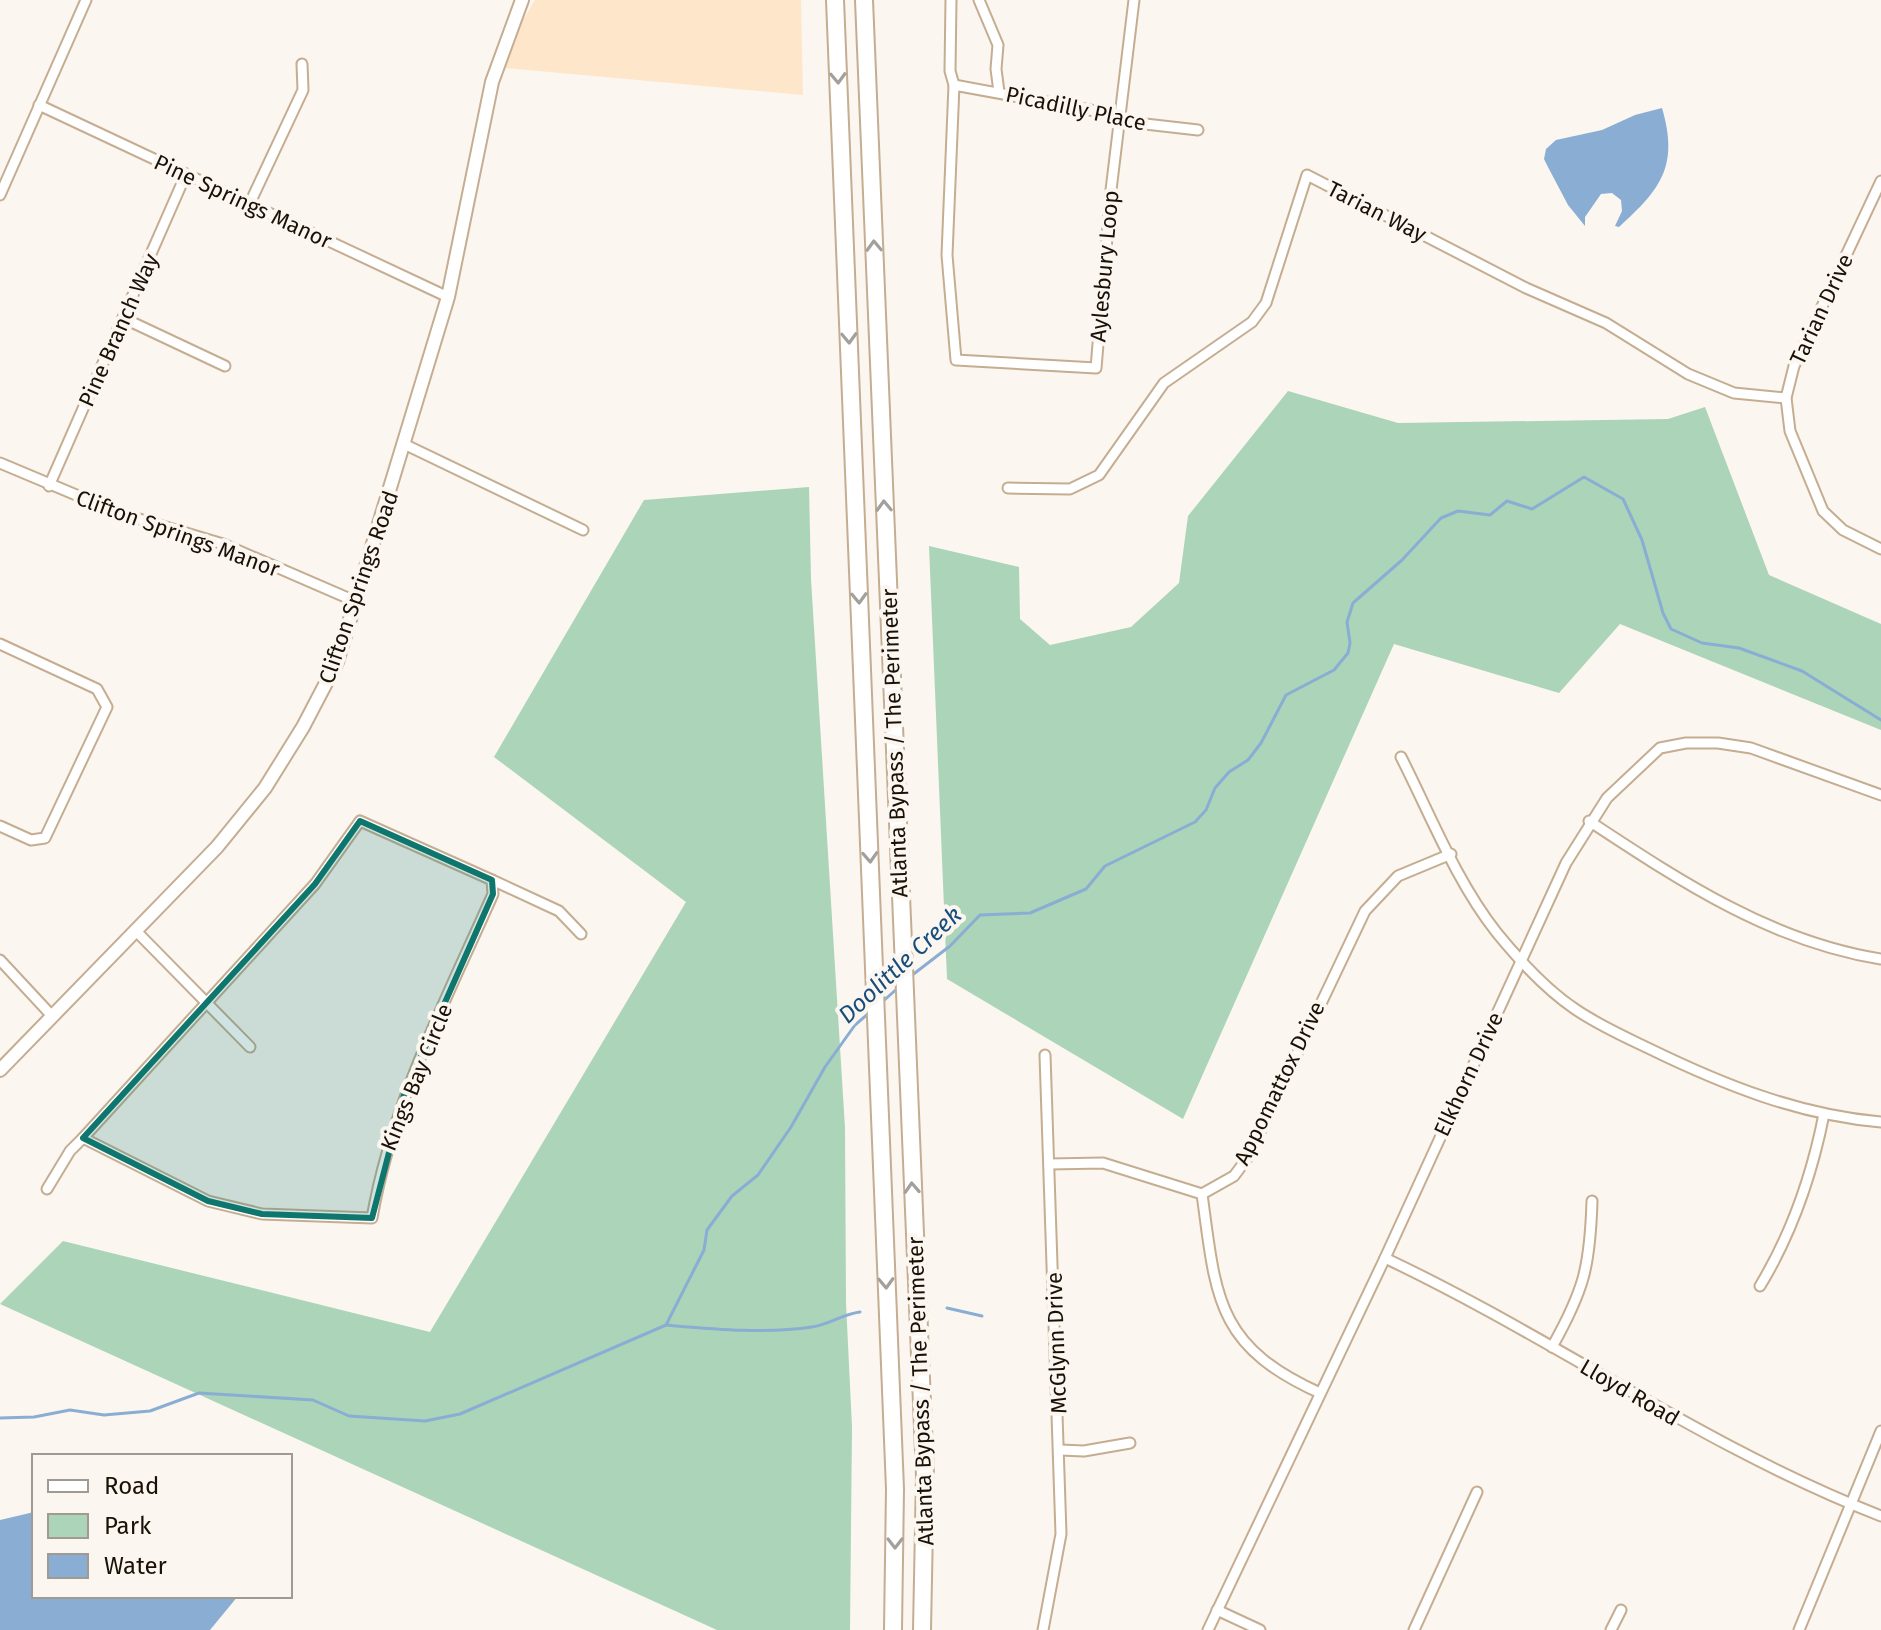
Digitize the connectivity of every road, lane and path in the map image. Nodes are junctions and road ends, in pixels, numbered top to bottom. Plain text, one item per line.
1 (86, 0) edge
2 (522, 0) edge
3 (835, 0) edge
4 (864, 0) edge
5 (951, 0) edge
6 (979, 0) edge
7 (1134, 0) edge
8 (302, 64) dead end
9 (954, 85) junction
10 (999, 92) junction
11 (39, 105) junction
12 (1119, 121) junction
13 (1198, 130) dead end
14 (186, 174) junction
15 (1881, 181) edge
16 (0, 195) edge
17 (249, 205) junction
18 (448, 297) junction
19 (123, 318) junction
20 (225, 366) dead end
21 (1786, 398) junction
22 (406, 445) junction
23 (0, 463) edge
24 (49, 486) junction
25 (1008, 488) dead end
26 (583, 530) dead end
27 (1881, 549) edge
28 (357, 602) junction
29 (0, 644) edge
30 (1401, 757) dead end
31 (1881, 795) edge
32 (1589, 821) junction
33 (0, 826) edge
34 (1451, 854) junction
35 (492, 880) junction
36 (136, 931) junction
37 (581, 934) dead end
38 (1881, 959) edge
39 (0, 960) edge
40 (1521, 960) junction
41 (208, 1003) junction
42 (53, 1017) junction
43 (250, 1047) dead end
44 (6, 1055) edge
45 (1045, 1055) dead end
46 (0, 1070) edge
47 (1824, 1114) junction
48 (1881, 1122) edge
49 (83, 1138) junction
50 (1049, 1164) junction
51 (47, 1189) dead end
52 (1202, 1194) junction
53 (1592, 1201) dead end
54 (1385, 1258) junction
55 (1760, 1286) dead end
56 (1552, 1347) junction
57 (1320, 1393) junction
58 (1881, 1431) edge
59 (1130, 1443) dead end
60 (1060, 1450) junction
61 (1477, 1492) dead end
62 (1851, 1504) junction
63 (1881, 1516) edge
64 (1217, 1610) junction
65 (1621, 1610) dead end
66 (893, 1630) edge
67 (922, 1630) edge
68 (1043, 1630) edge
69 (1208, 1630) edge
70 (1260, 1630) edge
71 (1414, 1630) edge
72 (1611, 1630) edge
73 (1799, 1630) edge

1 - 11 street
2 - 18 street, Clifton Springs Road
3 -> 66 highway, Atlanta Bypass / The Perimeter
67 -> 4 highway, Atlanta Bypass / The Perimeter
5 - 9 street, Aylesbury Loop
6 - 10 street
7 - 12 street, Aylesbury Loop
8 - 17 street
9 - 10 street, Picadilly Place
9 - 12 street, Aylesbury Loop
10 - 12 street, Picadilly Place
11 - 14 street, Pine Springs Manor
11 - 16 street
12 - 13 street, Picadilly Place
14 - 17 street, Pine Springs Manor
14 - 19 street, Pine Branch Way
15 - 21 street, Tarian Drive
17 - 18 street, Pine Springs Manor
18 - 22 street, Clifton Springs Road
19 - 20 street
19 - 24 street, Pine Branch Way
21 - 25 street, Tarian Way
21 - 27 street, Tarian Drive
22 - 26 street
22 - 28 street, Clifton Springs Road
23 - 24 street, Clifton Springs Manor
24 - 28 street, Clifton Springs Manor
28 - 36 street, Clifton Springs Road
29 - 33 street
30 - 34 street
31 - 32 street, Elkhorn Drive
32 - 38 street
32 - 40 street, Elkhorn Drive
34 - 40 street
34 - 52 street, Appomattox Drive
35 - 37 street
35 - 41 street
35 - 49 street, Kings Bay Circle
36 - 41 street
36 - 42 street, Clifton Springs Road
39 - 42 street
40 - 47 street
40 - 54 street, Elkhorn Drive
41 - 43 street
41 - 49 street
42 - 44 street, Clifton Springs Road
44 - 46 street, Clifton Springs Road
45 - 50 street, McGlynn Drive
47 - 48 street
47 - 55 street
49 - 51 street
50 - 52 street
50 - 60 street, McGlynn Drive
52 - 57 street
53 - 56 street
54 - 56 street, Lloyd Road
54 - 57 street, Elkhorn Drive
56 - 62 street, Lloyd Road
57 - 64 street, Elkhorn Drive
58 - 62 street
59 - 60 street
60 - 68 street, McGlynn Drive
61 - 71 street
62 - 63 street, Lloyd Road
62 - 73 street
64 - 69 street, Elkhorn Drive
64 - 70 street
65 - 72 street

